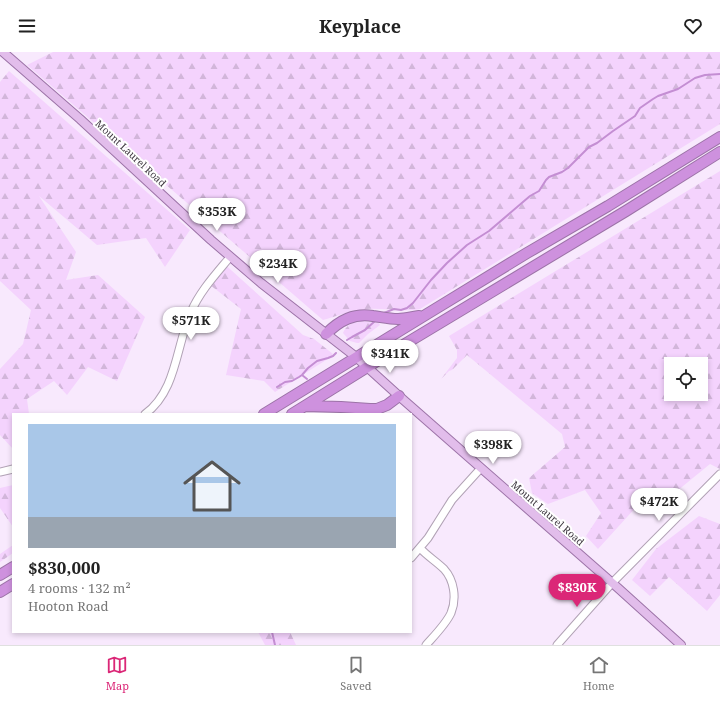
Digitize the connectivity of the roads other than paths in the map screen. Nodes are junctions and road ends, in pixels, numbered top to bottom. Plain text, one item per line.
1 (3, 52) edge
2 (720, 136) edge
3 (720, 152) edge
4 (230, 257) junction
5 (427, 314) junction
6 (326, 334) junction
7 (356, 357) junction
8 (367, 367) junction
9 (399, 396) junction
10 (304, 406) junction
11 (146, 413) edge
12 (266, 413) edge
13 (294, 413) edge
14 (481, 468) junction
15 (12, 469) edge
16 (0, 472) edge
17 (720, 474) edge
18 (420, 548) junction
19 (412, 557) edge
20 (12, 568) edge
21 (0, 575) edge
22 (612, 582) junction
23 (12, 585) edge
24 (0, 592) edge
25 (426, 645) edge
26 (557, 645) edge
27 (681, 645) edge

1 - 4 main road, Mount Laurel Road
2 - 5 highway
3 - 8 highway
4 - 6 main road, Mount Laurel Road
4 - 11 street
5 - 6 highway
5 - 7 highway
6 - 7 main road, Mount Laurel Road
7 - 8 main road, Mount Laurel Road
7 - 12 highway
8 - 9 main road, Mount Laurel Road
8 - 10 highway
9 - 10 highway
9 - 14 main road, Mount Laurel Road
10 - 13 highway
14 - 18 street
14 - 22 main road, Mount Laurel Road
15 - 16 street
17 - 22 street
18 - 19 street
18 - 25 street
20 - 21 highway
22 - 26 street
22 - 27 main road, Mount Laurel Road
23 - 24 highway

